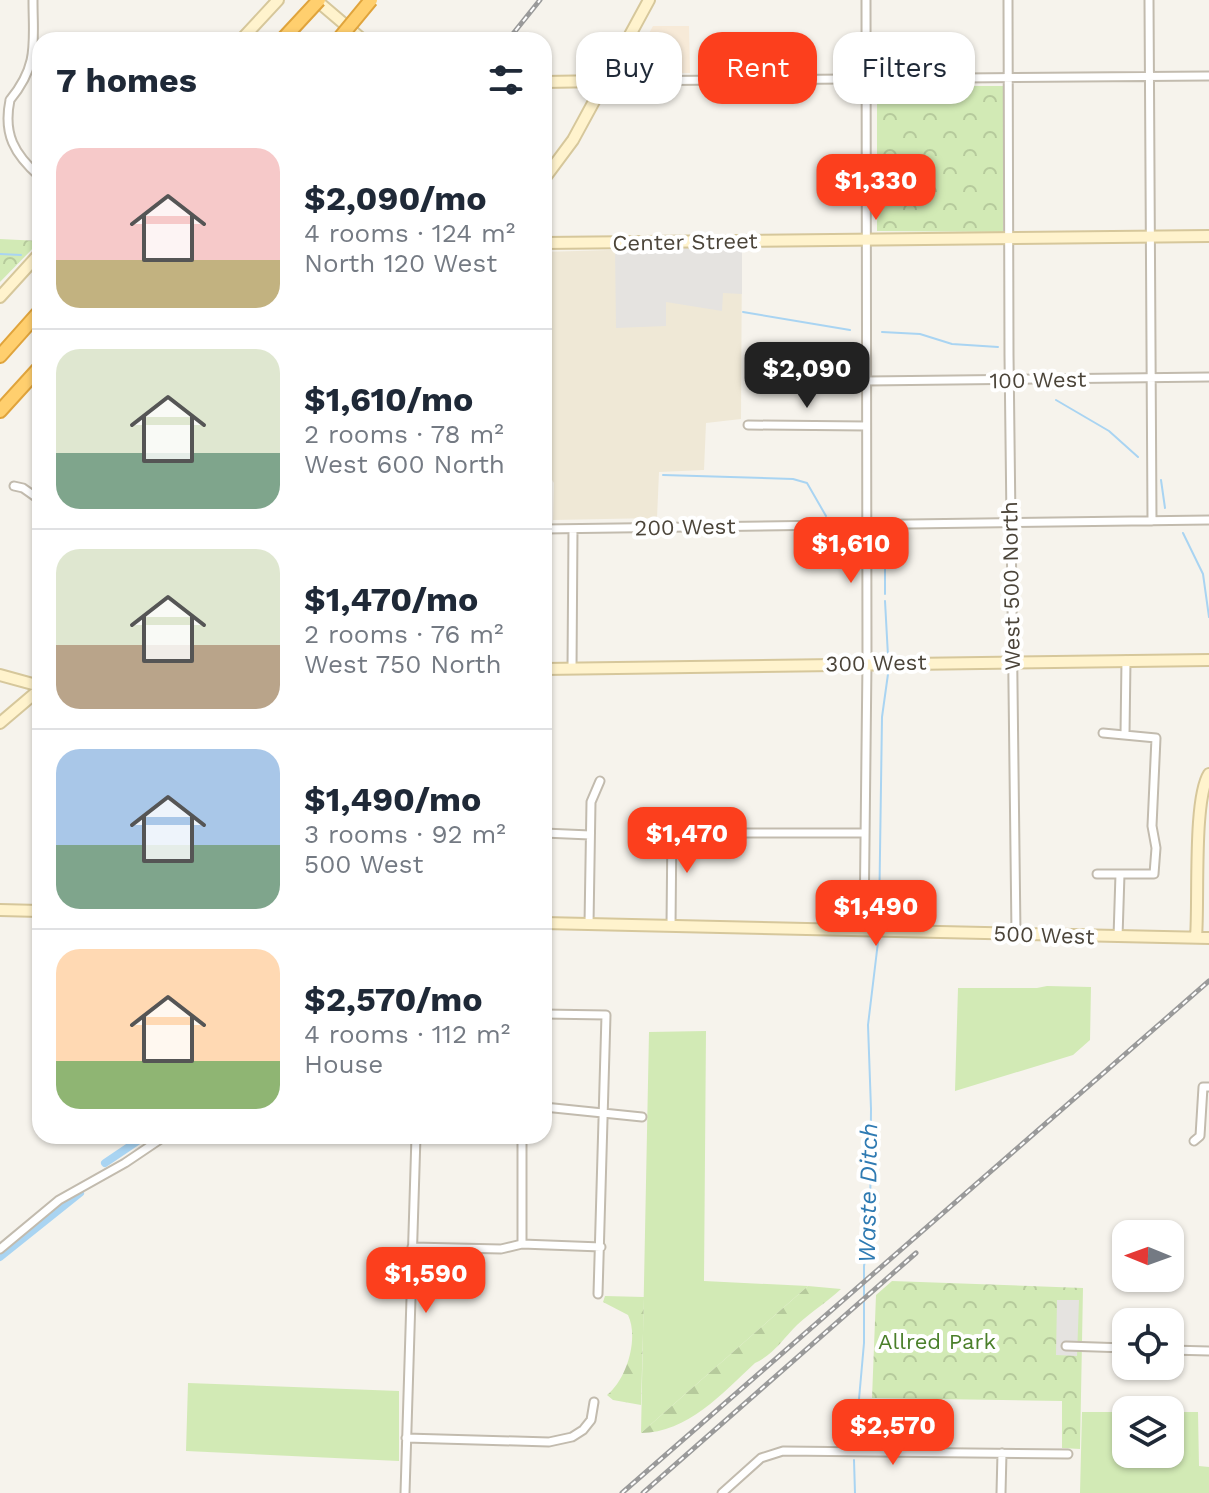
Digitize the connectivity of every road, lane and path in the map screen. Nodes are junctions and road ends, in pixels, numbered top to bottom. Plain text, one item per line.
1 (33, 0) edge
2 (278, 0) edge
3 (317, 0) edge
4 (371, 0) edge
5 (649, 0) edge
6 (866, 0) edge
7 (1008, 0) edge
8 (1149, 0) edge
9 (32, 32) edge
10 (248, 32) edge
11 (289, 32) edge
12 (345, 32) edge
13 (354, 32) edge
14 (632, 32) edge
15 (866, 32) edge
16 (32, 61) edge
17 (1149, 76) junction
18 (1209, 76) edge
19 (975, 78) edge
20 (1009, 78) junction
21 (833, 80) edge
22 (576, 81) edge
23 (682, 81) edge
24 (552, 82) edge
25 (0, 100) edge
26 (10, 100) junction
27 (593, 104) edge
28 (866, 104) edge
29 (32, 168) edge
30 (552, 168) edge
31 (1151, 236) junction
32 (1209, 236) edge
33 (1008, 238) junction
34 (867, 240) junction
35 (552, 243) edge
36 (32, 262) edge
37 (0, 297) edge
38 (32, 320) edge
39 (0, 356) edge
40 (32, 376) edge
41 (1209, 377) edge
42 (1150, 378) junction
43 (867, 381) junction
44 (1010, 381) junction
45 (0, 411) edge
46 (748, 425) dead end
47 (866, 426) junction
48 (14, 486) dead end
49 (32, 494) edge
50 (1209, 520) edge
51 (1152, 521) junction
52 (867, 524) junction
53 (1011, 524) junction
54 (552, 529) edge
55 (573, 529) junction
56 (1126, 660) junction
57 (1209, 660) edge
58 (1012, 661) junction
59 (867, 662) junction
60 (552, 669) edge
61 (572, 669) junction
62 (0, 675) edge
63 (32, 685) edge
64 (32, 694) edge
65 (0, 723) edge
66 (1103, 733) dead end
67 (1125, 734) junction
68 (1209, 774) edge
69 (600, 781) dead end
70 (672, 824) dead end
71 (552, 833) edge
72 (741, 833) dead end
73 (865, 833) junction
74 (590, 835) junction
75 (1097, 874) dead end
76 (1120, 874) junction
77 (0, 910) edge
78 (32, 911) edge
79 (552, 923) edge
80 (589, 924) junction
81 (671, 926) junction
82 (864, 930) junction
83 (1016, 934) junction
84 (1118, 937) junction
85 (1196, 937) junction
86 (1209, 938) edge
87 (552, 1014) edge
88 (1206, 1087) edge
89 (552, 1108) edge
90 (603, 1111) junction
91 (642, 1117) dead end
92 (1194, 1141) dead end
93 (153, 1144) edge
94 (416, 1144) edge
95 (522, 1144) edge
96 (522, 1244) junction
97 (412, 1247) junction
98 (601, 1247) junction
99 (0, 1249) edge
100 (598, 1294) dead end
101 (1066, 1346) dead end
102 (1112, 1348) edge
103 (1184, 1350) edge
104 (1209, 1351) edge
105 (594, 1402) dead end
106 (406, 1438) junction
107 (1002, 1453) junction
108 (1068, 1454) dead end
109 (405, 1493) edge
110 (722, 1493) edge
111 (1001, 1493) edge

1 - 9 street
2 - 10 street
3 - 11 highway, bridge
3 - 13 street
4 - 12 highway, bridge
5 - 14 street
6 - 15 street
7 - 20 street, West 500 North
8 - 17 street
16 - 26 street
17 - 18 street
17 - 20 street
17 - 31 street
19 - 20 street
20 - 33 street, West 500 North
21 - 23 street
22 - 24 street
25 - 26 street
26 - 29 street
27 - 30 street
28 - 34 street
31 - 32 street, Center Street
31 - 33 street, Center Street
31 - 42 street
33 - 34 street, Center Street
33 - 44 street, West 500 North
34 - 35 street, Center Street
34 - 43 street
36 - 37 street
38 - 39 highway
40 - 45 highway
41 - 42 street, 100 West
42 - 44 street, 100 West
42 - 51 street
43 - 44 street, 100 West
43 - 47 street
44 - 53 street, West 500 North
46 - 47 street
47 - 52 street
48 - 49 street
50 - 51 street, 200 West
51 - 53 street, 200 West
52 - 53 street, 200 West
52 - 55 street, 200 West
52 - 59 street
53 - 58 street, West 500 North
54 - 55 street, 200 West
55 - 61 street
56 - 57 street, 300 West
56 - 58 street, 300 West
56 - 67 street
58 - 59 street, 300 West
58 - 83 street, West 500 North
59 - 61 street, 300 West
59 - 73 street
60 - 61 street, 300 West
62 - 63 street
64 - 65 street
66 - 67 street
67 - 76 street
68 - 85 street
69 - 74 street
70 - 81 street
71 - 74 street
72 - 73 street
73 - 82 street
74 - 80 street
75 - 76 street
76 - 84 street
77 - 78 street
79 - 80 street, 500 West
80 - 81 street, 500 West
81 - 82 street, 500 West
82 - 83 street, 500 West
83 - 84 street, 500 West
84 - 85 street, 500 West
85 - 86 street, 500 West
87 - 90 street
88 - 92 street
89 - 90 street
90 - 91 street
90 - 98 street
93 - 99 street
94 - 97 street
95 - 96 street
96 - 97 street
96 - 98 street
97 - 106 street
98 - 100 street
101 - 102 street
103 - 104 street
105 - 106 street
106 - 109 street
107 - 108 street
107 - 110 street
107 - 111 street

